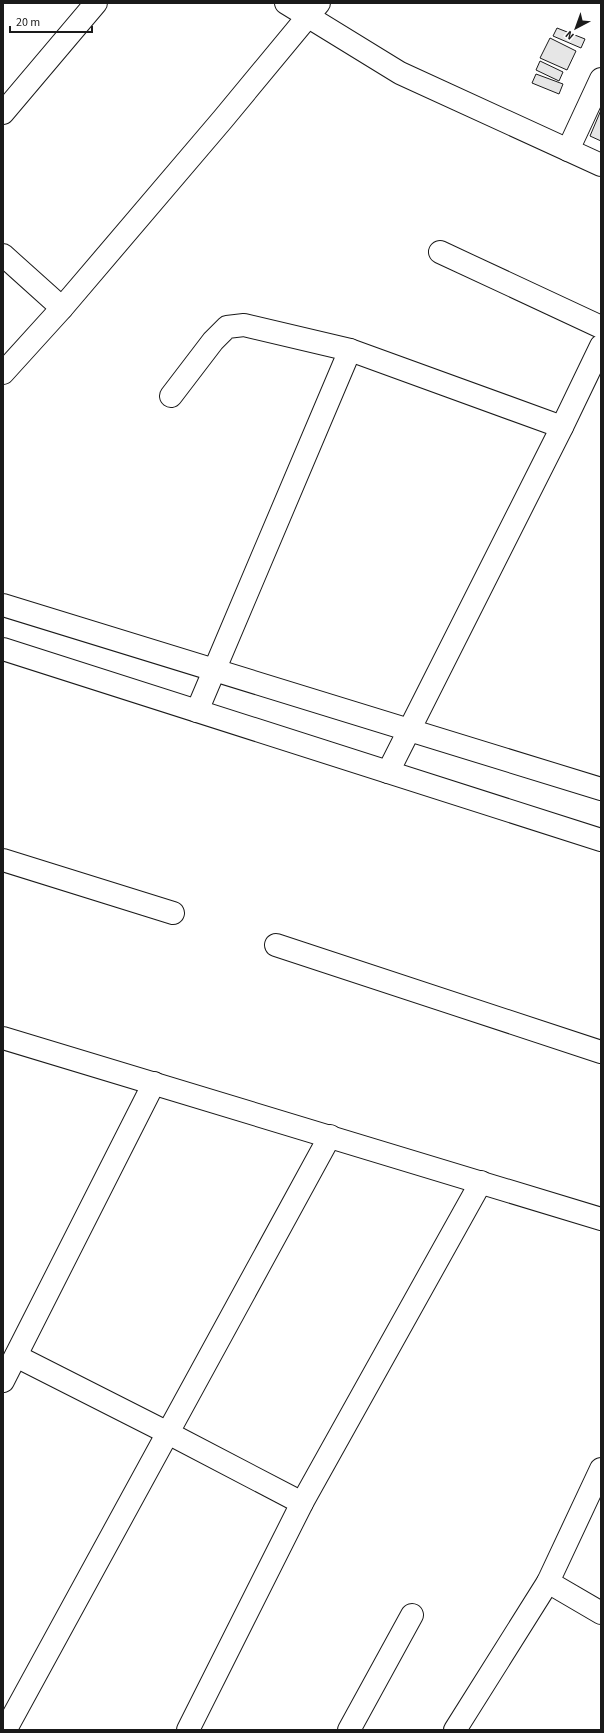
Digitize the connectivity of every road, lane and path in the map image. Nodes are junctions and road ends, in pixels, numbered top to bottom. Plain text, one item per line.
1 (96, 3) edge
2 (286, 3) edge
3 (313, 10) edge
4 (601, 79) edge
5 (3, 113) edge
6 (568, 150) junction
7 (601, 165) edge
8 (440, 252) dead end
9 (3, 255) edge
10 (62, 308) junction
11 (601, 327) edge
12 (601, 346) edge
13 (350, 350) junction
14 (3, 373) edge
15 (171, 396) dead end
16 (562, 427) junction
17 (3, 605) edge
18 (3, 649) edge
19 (214, 670) junction
20 (198, 711) junction
21 (408, 730) junction
22 (388, 772) junction
23 (601, 789) edge
24 (601, 840) edge
25 (3, 860) edge
26 (173, 913) dead end
27 (276, 945) dead end
28 (3, 1038) edge
29 (601, 1052) edge
30 (154, 1083) junction
31 (330, 1136) junction
32 (481, 1182) junction
33 (601, 1218) edge
34 (16, 1356) junction
35 (3, 1381) edge
36 (168, 1433) junction
37 (601, 1469) edge
38 (302, 1503) junction
39 (548, 1582) junction
40 (601, 1612) edge
41 (412, 1615) dead end
42 (6, 1729) edge
43 (188, 1730) edge
44 (349, 1730) edge
45 (455, 1730) edge

1 - 5 street
2 - 3 street
3 - 6 street
3 - 10 street
4 - 6 street
6 - 7 street
8 - 11 street
9 - 10 street
10 - 14 street
12 - 16 street
13 - 15 street
13 - 16 street
13 - 19 street
16 - 21 street
17 - 19 street
18 - 20 street
19 - 20 street
19 - 21 street
20 - 22 street
21 - 22 street
21 - 23 street
22 - 24 street
25 - 26 street
27 - 29 street
28 - 30 street
30 - 31 street
30 - 34 street
31 - 32 street
31 - 36 street
32 - 33 street
32 - 38 street
34 - 35 street
34 - 36 street
36 - 38 street
36 - 42 street
37 - 39 street
38 - 43 street
39 - 40 street
39 - 45 street
41 - 44 street

